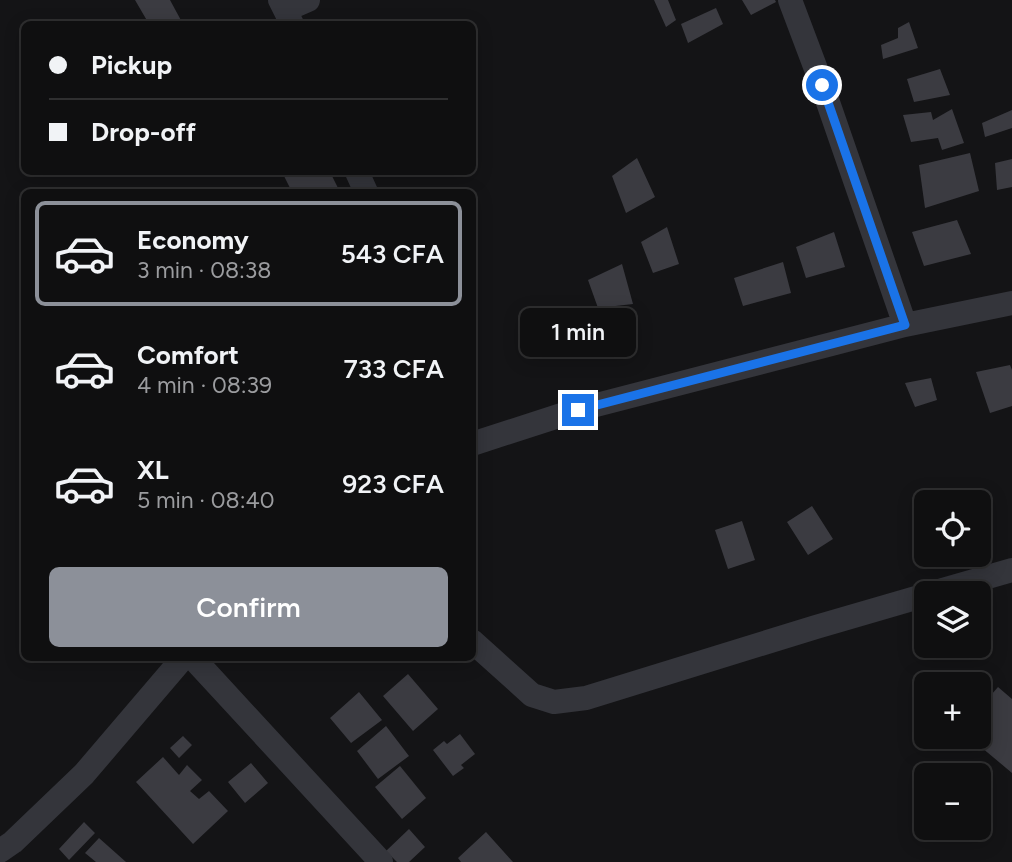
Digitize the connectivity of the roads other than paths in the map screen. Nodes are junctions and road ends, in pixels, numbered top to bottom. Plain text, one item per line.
1 (309, 0) edge
2 (790, 0) edge
3 (286, 12) edge
4 (1012, 303) edge
5 (905, 325) junction
6 (476, 443) edge
7 (1012, 570) edge
8 (974, 581) edge
9 (914, 599) edge
10 (476, 644) edge
11 (180, 661) edge
12 (195, 661) edge
13 (0, 851) edge
14 (381, 862) edge

1 - 3 street
2 - 5 street
4 - 5 street
5 - 6 street
7 - 8 street
9 - 10 street
11 - 13 street
12 - 14 street

